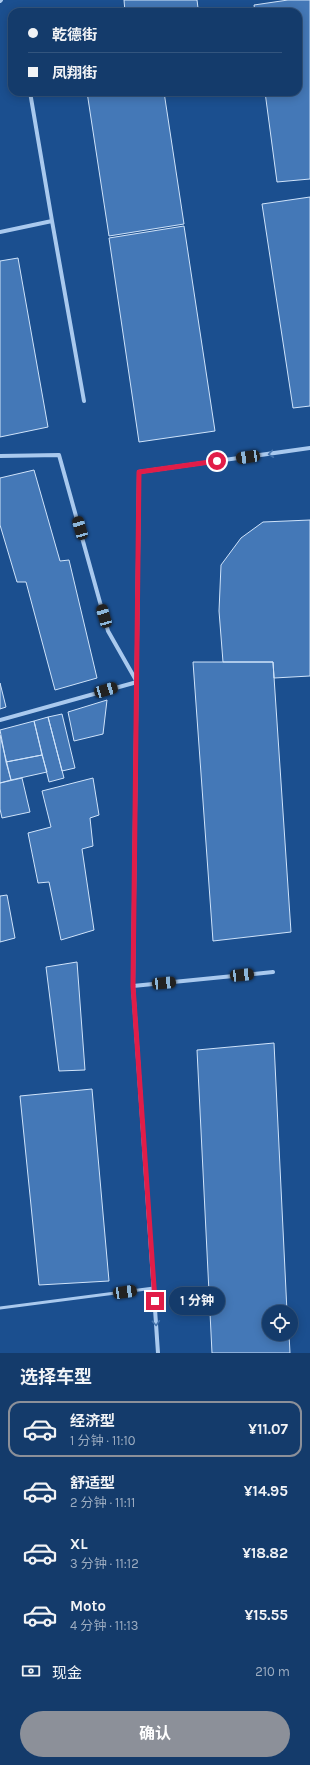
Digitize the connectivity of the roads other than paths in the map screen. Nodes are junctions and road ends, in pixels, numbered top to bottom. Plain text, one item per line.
1 (31, 96) edge
2 (52, 221) junction
3 (0, 232) edge
4 (84, 401) dead end
5 (310, 448) edge
6 (0, 456) edge
7 (136, 682) junction
8 (0, 720) edge
9 (273, 972) dead end
10 (133, 986) junction
11 (154, 1288) junction
12 (0, 1308) edge
13 (158, 1353) edge

1 - 2 street
2 - 3 street
2 - 4 street
5 -> 7 street
6 - 7 street
7 - 8 street
7 - 10 street
9 - 10 street
10 - 11 street
11 - 12 lane
11 -> 13 street

